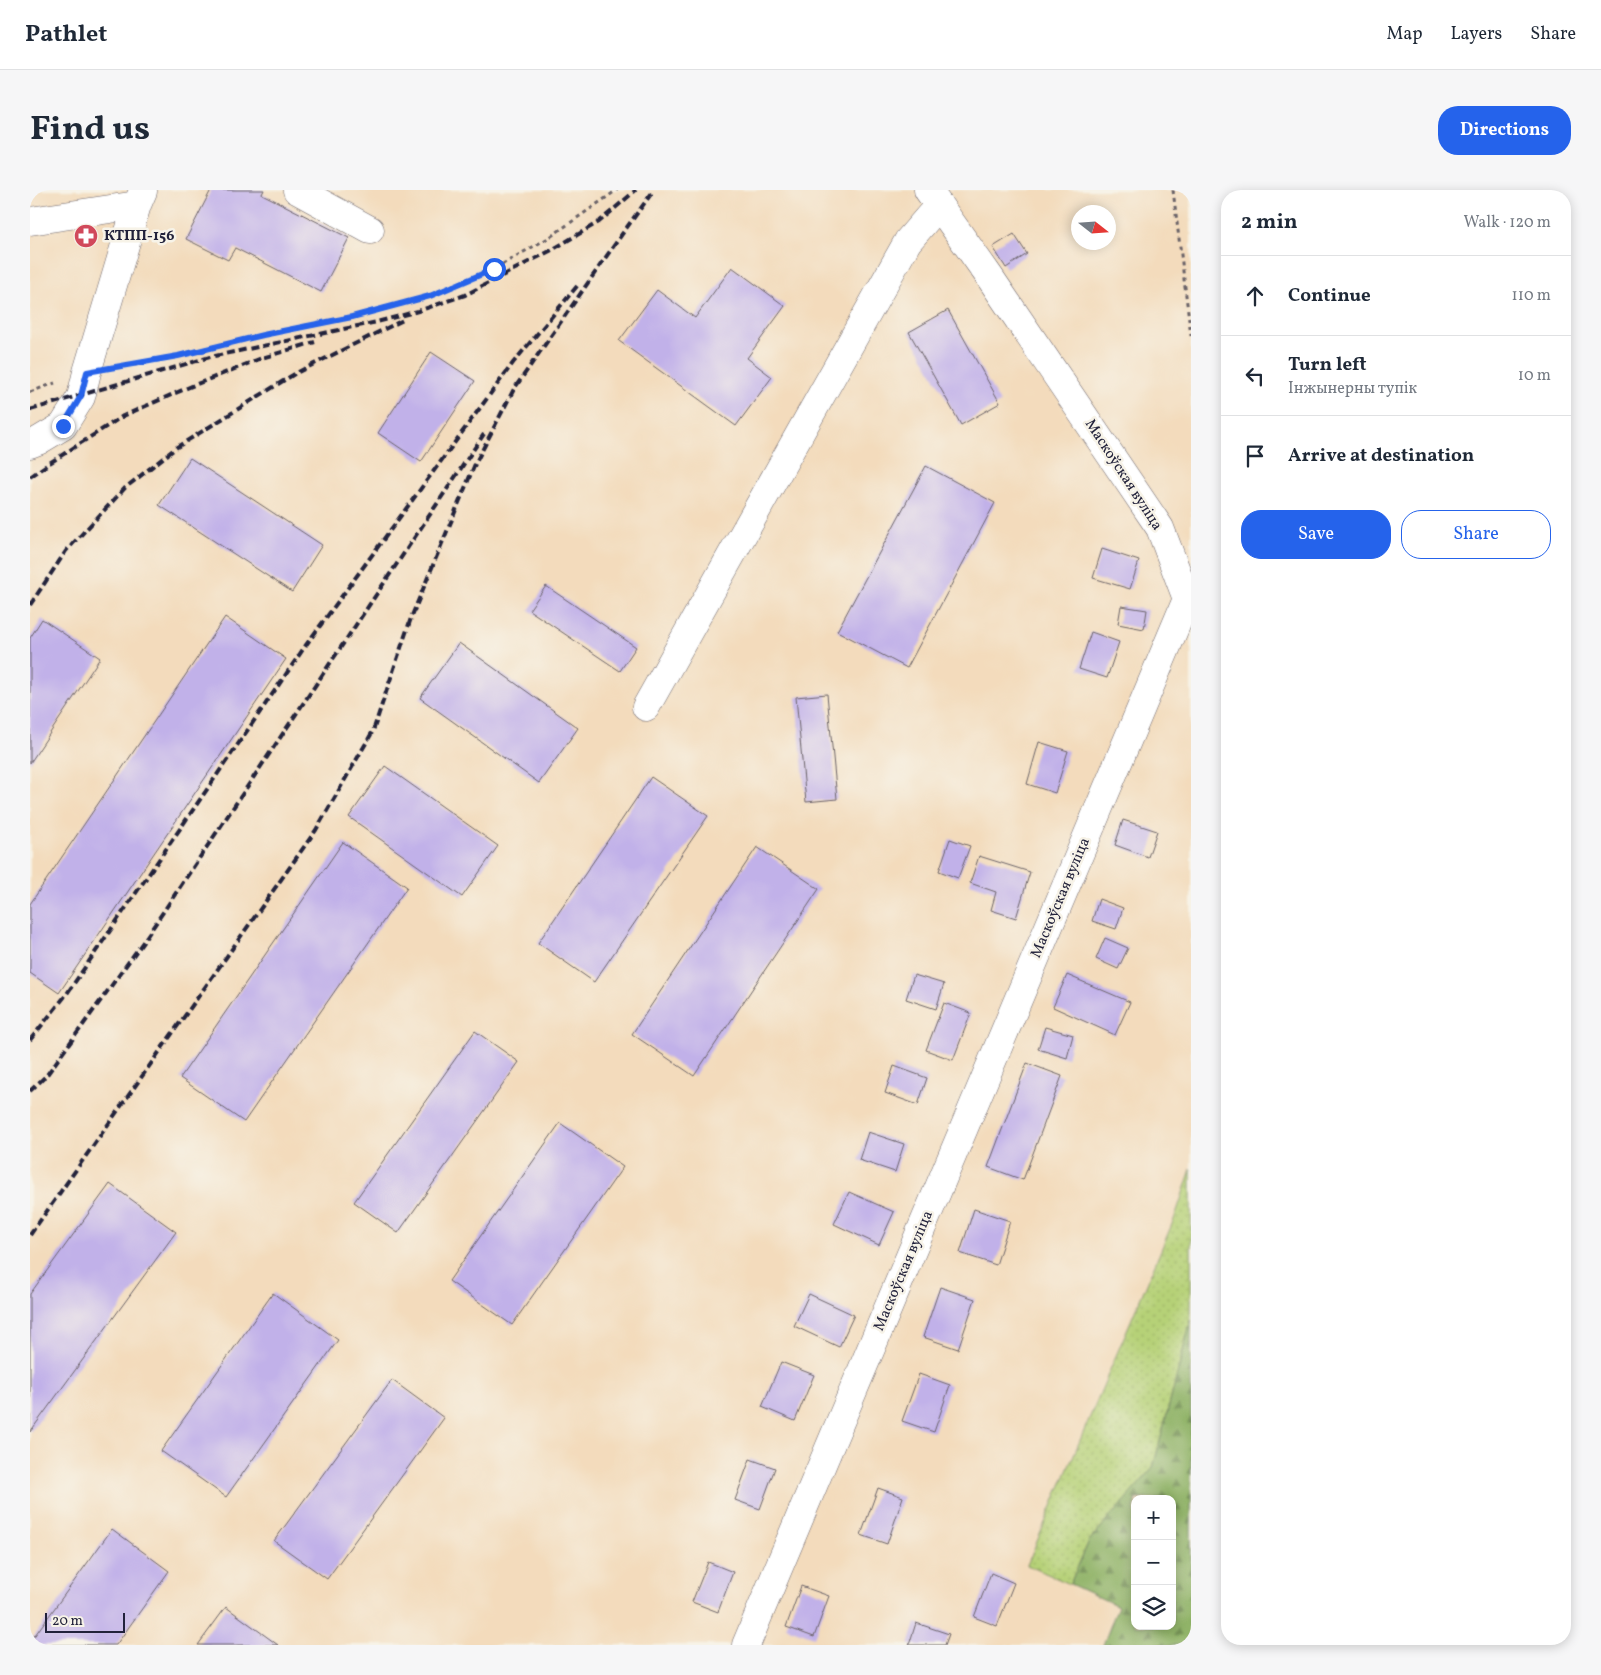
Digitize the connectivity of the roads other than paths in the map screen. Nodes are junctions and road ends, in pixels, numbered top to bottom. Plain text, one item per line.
1 (296, 190) edge
2 (140, 197) edge
3 (934, 198) edge
4 (30, 221) edge
5 (370, 230) dead end
6 (30, 444) edge
7 (646, 707) dead end
8 (746, 1645) edge

1 - 5 street
2 - 4 street
2 - 6 street
3 - 7 street
3 - 8 street, Маскоўская вуліца

